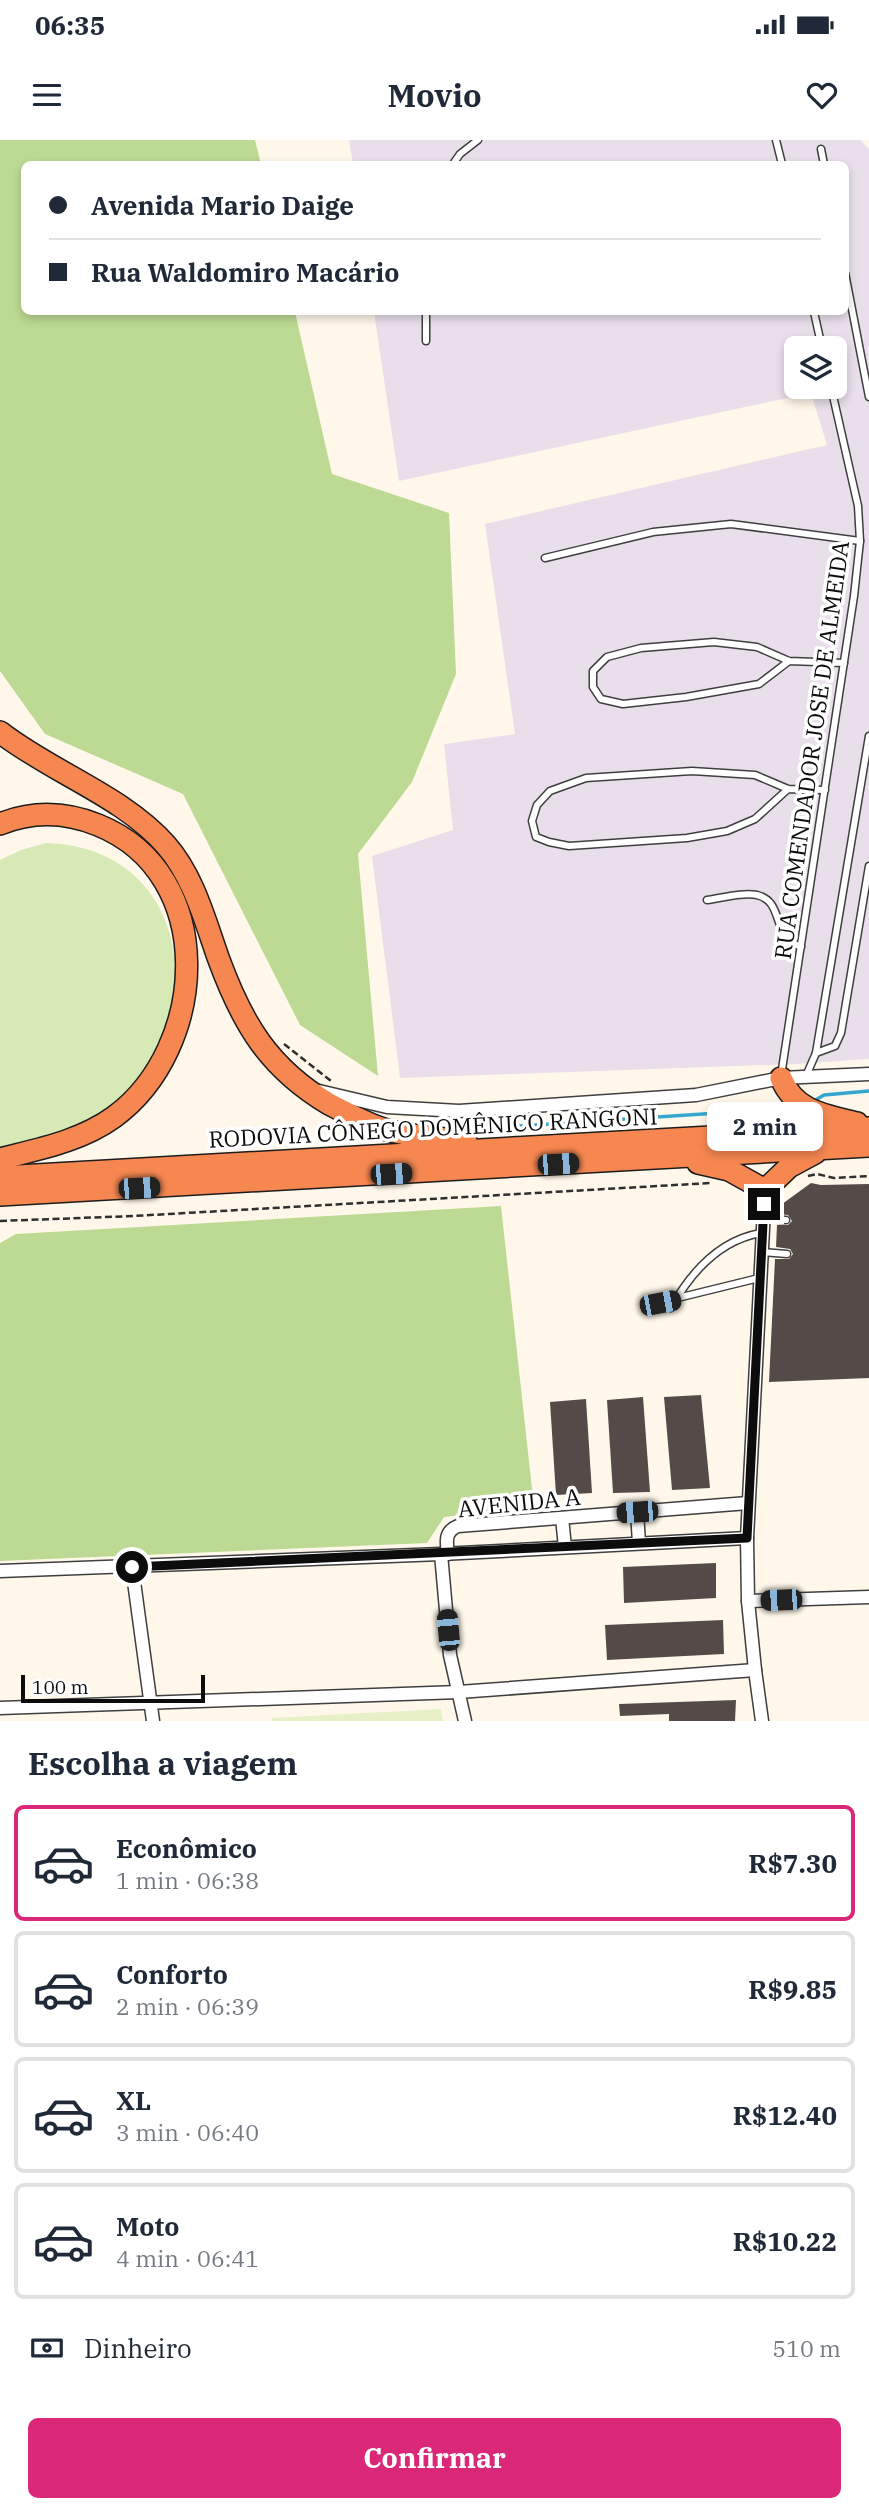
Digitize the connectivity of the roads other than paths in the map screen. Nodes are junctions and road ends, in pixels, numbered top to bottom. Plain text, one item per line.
1 (478, 140) edge
2 (776, 140) edge
3 (821, 149) dead end
4 (455, 161) edge
5 (781, 161) edge
6 (823, 161) edge
7 (849, 294) edge
8 (426, 315) edge
9 (815, 315) edge
10 (819, 336) edge
11 (426, 341) dead end
12 (869, 397) edge
13 (834, 399) edge
14 (860, 541) junction
15 (545, 558) dead end
16 (789, 661) junction
17 (844, 663) junction
18 (0, 732) edge
19 (869, 736) edge
20 (788, 789) junction
21 (825, 790) junction
22 (0, 824) edge
23 (869, 866) edge
24 (707, 900) dead end
25 (801, 947) junction
26 (816, 1053) junction
27 (869, 1074) edge
28 (806, 1077) junction
29 (781, 1078) junction
30 (302, 1087) junction
31 (869, 1127) edge
32 (869, 1146) edge
33 (520, 1149) junction
34 (823, 1149) junction
35 (670, 1158) junction
36 (0, 1159) edge
37 (0, 1177) edge
38 (765, 1190) junction
39 (0, 1195) edge
40 (762, 1219) junction
41 (786, 1220) dead end
42 (761, 1233) junction
43 (760, 1252) junction
44 (787, 1254) dead end
45 (759, 1278) junction
46 (675, 1300) junction
47 (646, 1306) dead end
48 (671, 1308) dead end
49 (748, 1503) junction
50 (637, 1512) junction
51 (562, 1518) junction
52 (747, 1538) junction
53 (639, 1544) junction
54 (565, 1548) junction
55 (444, 1554) junction
56 (132, 1567) junction
57 (0, 1571) edge
58 (869, 1597) edge
59 (748, 1601) junction
60 (755, 1670) junction
61 (459, 1692) junction
62 (150, 1702) junction
63 (0, 1708) edge
64 (153, 1721) edge
65 (465, 1721) edge
66 (762, 1721) edge

1 - 4 lane
2 - 5 lane
3 - 6 lane
7 - 12 lane
8 - 11 lane
9 - 10 lane
13 - 14 lane, RUA COMENDADOR JOSE DE ALMEIDA
14 - 15 lane
14 - 17 lane, RUA COMENDADOR JOSE DE ALMEIDA
16 - 16 lane
16 - 17 lane
17 - 21 lane, RUA COMENDADOR JOSE DE ALMEIDA
18 - 30 highway
19 - 26 lane
20 - 20 lane
20 - 21 lane
21 - 25 lane, RUA COMENDADOR JOSE DE ALMEIDA
22 - 36 highway
23 - 26 lane
24 - 25 lane
25 - 29 lane, RUA COMENDADOR JOSE DE ALMEIDA
26 - 28 lane
27 - 28 street
28 - 29 street
29 - 30 street
29 - 31 highway
30 - 33 highway
31 - 33 highway, RODOVIA CÔNEGO DOMÊNICO RANGONI
32 - 34 highway, RODOVIA CÔNEGO DOMÊNICO RANGONI
33 - 37 highway, RODOVIA CÔNEGO DOMÊNICO RANGONI
34 - 35 highway, RODOVIA CÔNEGO DOMÊNICO RANGONI
34 - 38 highway
35 - 38 highway
35 - 39 highway, RODOVIA CÔNEGO DOMÊNICO RANGONI
38 - 40 street
40 - 41 lane
40 - 42 street
42 - 43 street
42 - 46 lane
43 - 44 lane
43 - 45 street
45 - 46 lane
45 - 49 street
46 - 47 lane
46 - 48 lane
49 - 50 street, AVENIDA A
49 - 52 street
50 - 51 street, AVENIDA A
50 - 53 street
51 - 54 street
51 - 55 street, AVENIDA A
52 - 53 street, AVENIDA A
52 - 59 street
53 - 54 street, AVENIDA A
54 - 55 street, AVENIDA A
55 - 56 street
55 - 61 street
56 - 57 street
56 - 62 street
58 - 59 street
59 - 60 street
60 - 61 street
60 - 66 street
61 - 62 street
61 - 65 street
62 - 63 street
62 - 64 street

